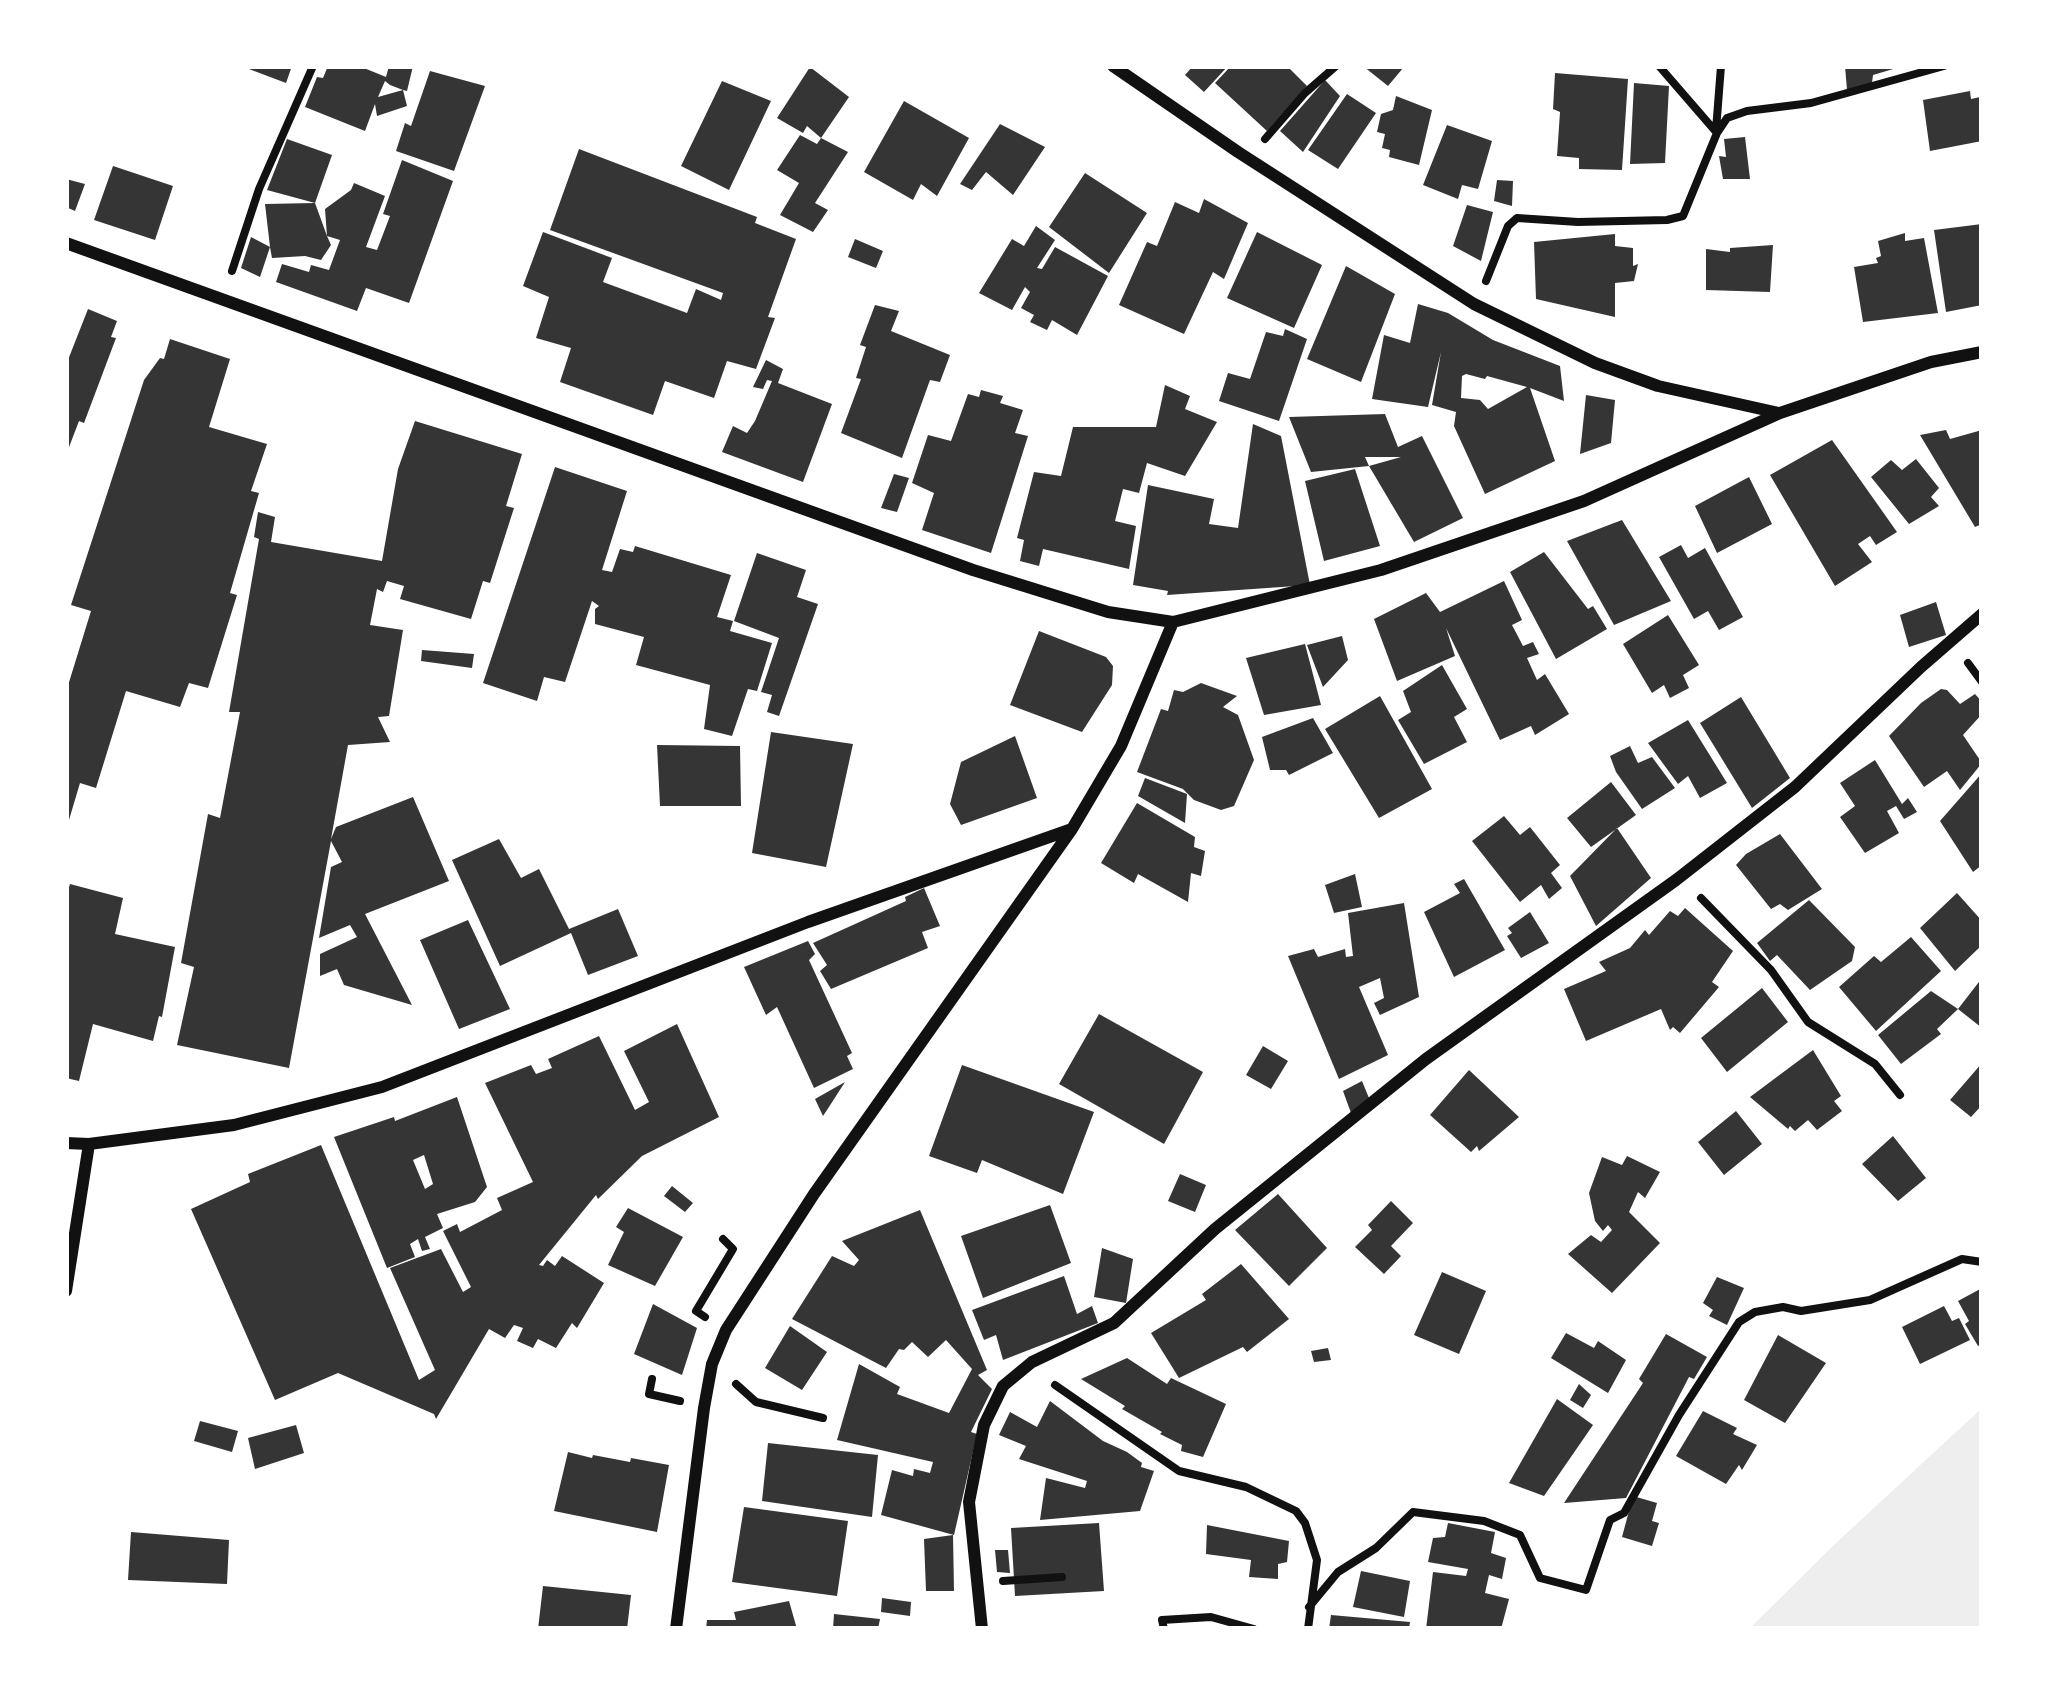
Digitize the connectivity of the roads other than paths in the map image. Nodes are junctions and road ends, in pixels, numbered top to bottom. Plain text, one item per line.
1 (1113, 66) edge
2 (66, 243) edge
3 (1982, 352) edge
4 (1780, 413) junction
5 (1982, 614) edge
6 (1173, 622) junction
7 (1072, 829) junction
8 (66, 1143) edge
9 (89, 1144) junction
10 (66, 1292) edge
11 (676, 1629) edge
12 (982, 1629) edge

1 - 4 street
2 - 6 street
3 - 4 street
4 - 6 street
5 - 12 street
6 - 7 street
7 - 9 street
7 - 11 street
8 - 9 street
9 - 10 street

